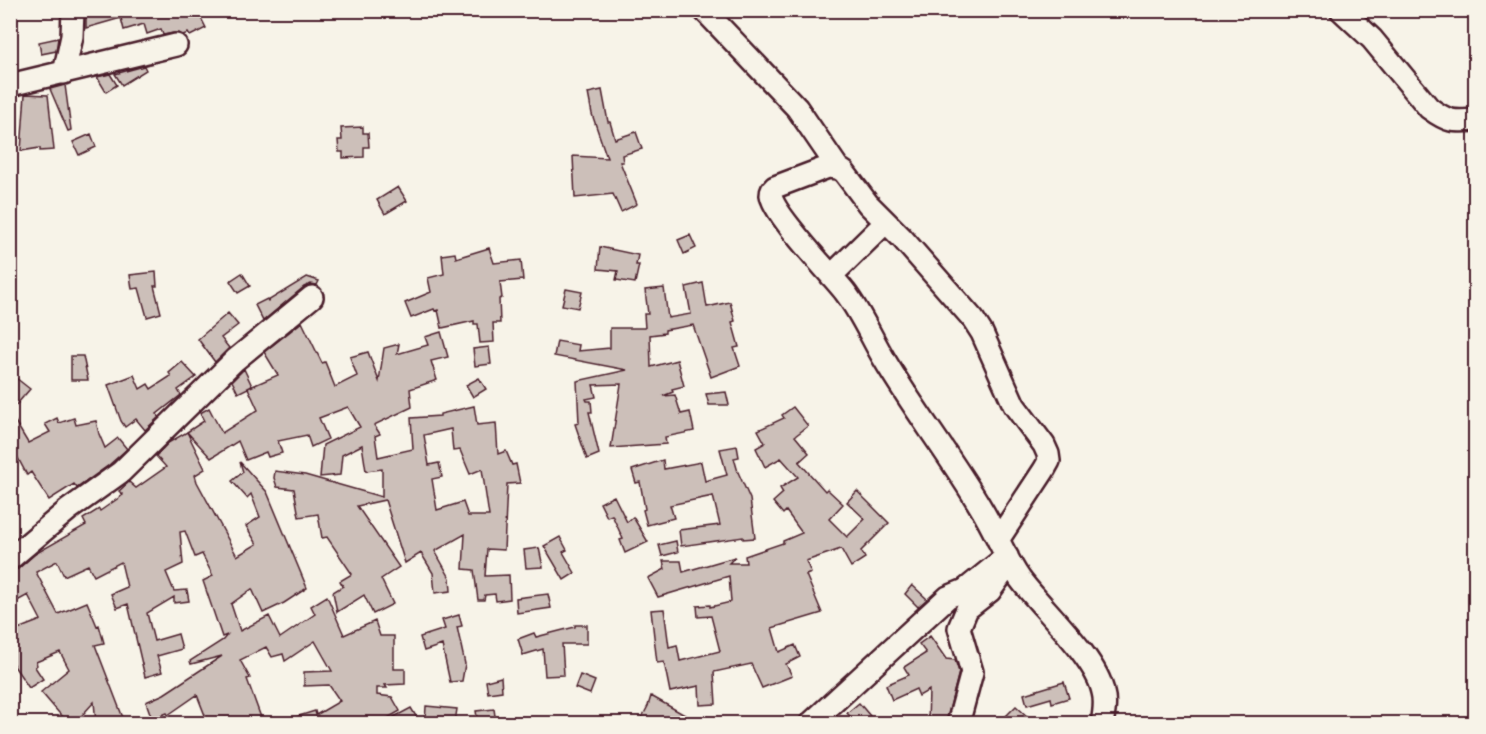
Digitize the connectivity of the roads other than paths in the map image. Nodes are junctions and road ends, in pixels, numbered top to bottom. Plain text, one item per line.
1 (73, 10) edge
2 (704, 10) edge
3 (1341, 10) edge
4 (176, 45) dead end
5 (64, 73) junction
6 (10, 85) edge
7 (1476, 120) edge
8 (838, 168) junction
9 (886, 222) junction
10 (831, 276) junction
11 (312, 297) dead end
12 (1005, 553) junction
13 (10, 559) edge
14 (810, 723) edge
15 (958, 723) edge
16 (1102, 723) edge

1 - 5 street
2 - 8 street
3 - 7 street
4 - 5 street
5 - 6 street
8 - 9 street
8 - 10 street
9 - 10 street
9 - 12 street
10 - 12 street
11 - 13 street
12 - 14 street
12 - 15 street
12 - 16 street

